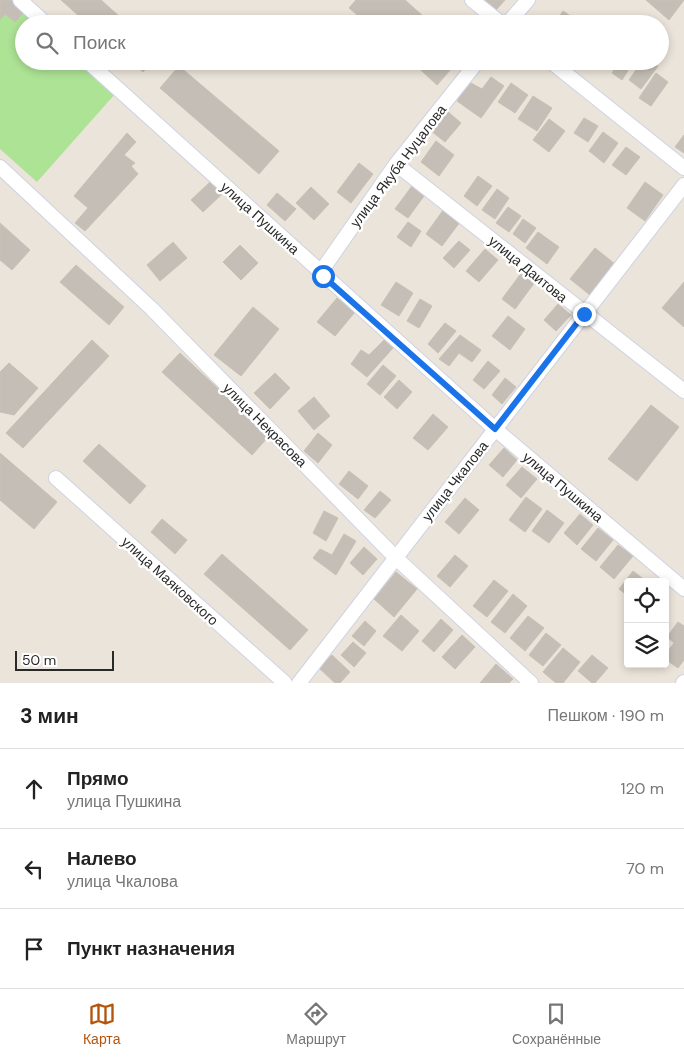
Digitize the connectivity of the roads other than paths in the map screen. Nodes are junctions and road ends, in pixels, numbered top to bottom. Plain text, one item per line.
1 (20, 0) edge
2 (472, 0) edge
3 (528, 0) edge
4 (36, 15) edge
5 (491, 15) edge
6 (515, 15) edge
7 (97, 70) edge
8 (471, 70) edge
9 (561, 70) edge
10 (396, 164) junction
11 (0, 167) edge
12 (684, 168) edge
13 (684, 185) edge
14 (320, 273) junction
15 (584, 314) junction
16 (684, 391) edge
17 (495, 429) junction
18 (56, 478) dead end
19 (396, 558) junction
20 (684, 589) edge
21 (285, 683) edge
22 (299, 683) edge
23 (531, 683) edge

1 - 4 street
2 - 5 street
3 - 6 street
7 - 14 street, улица Пушкина
8 - 10 street, улица Якуба Нуцалова
9 - 12 street
10 - 14 street, улица Якуба Нуцалова
10 - 15 street, улица Даитова
11 - 19 street, улица Некрасова
13 - 15 street, улица Чкалова
14 - 17 street, улица Пушкина
15 - 16 street, улица Даитова
15 - 17 street, улица Чкалова
17 - 19 street, улица Чкалова
17 - 20 street, улица Пушкина
18 - 21 street, улица Маяковского
19 - 22 street, улица Чкалова
19 - 23 street, улица Некрасова

